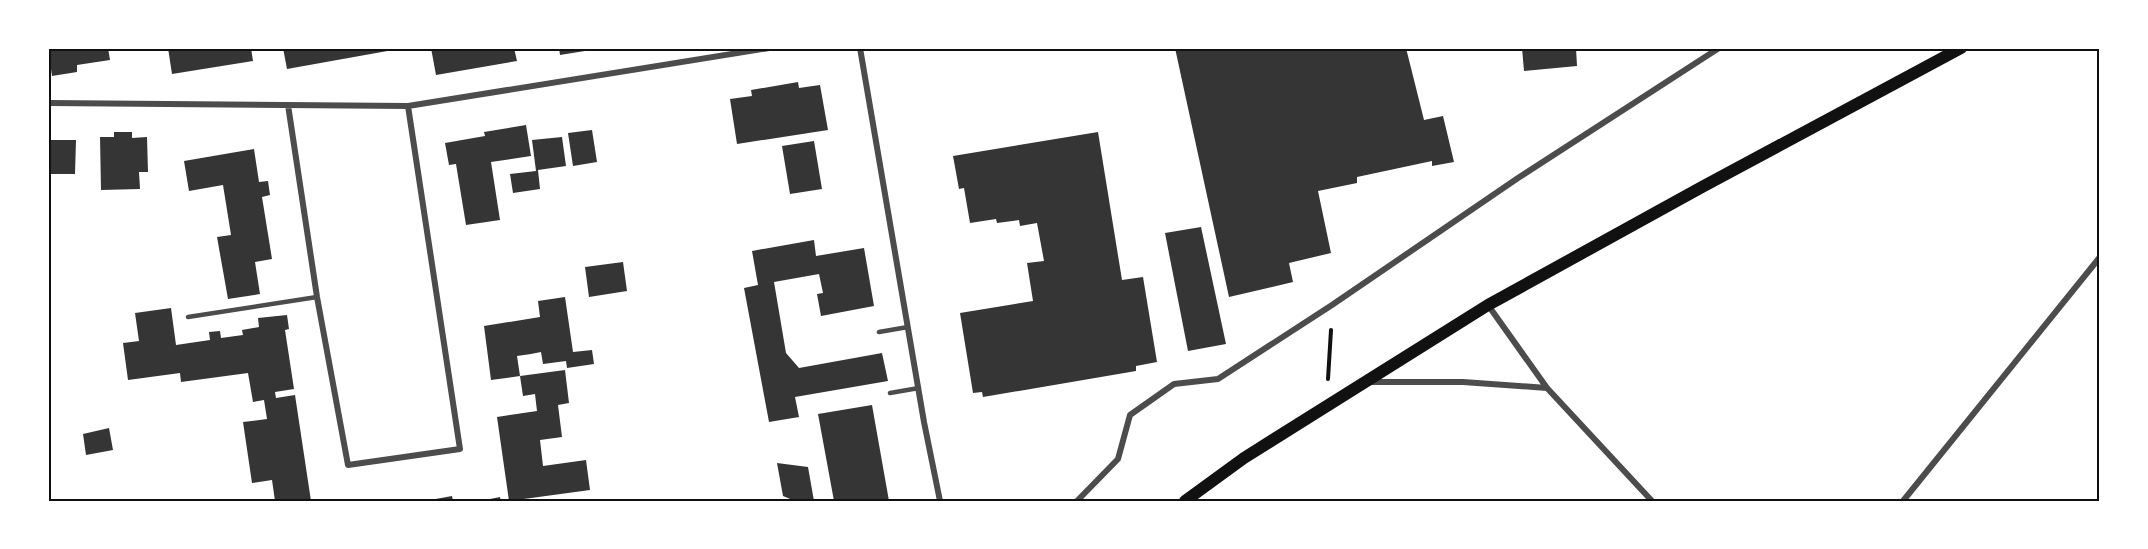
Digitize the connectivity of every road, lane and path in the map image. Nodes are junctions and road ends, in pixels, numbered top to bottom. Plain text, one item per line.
1 (769, 48) edge
2 (860, 48) edge
3 (1719, 48) edge
4 (1961, 48) edge
5 (48, 103) edge
6 (288, 105) junction
7 (408, 106) junction
8 (2100, 257) edge
9 (317, 297) junction
10 (1332, 305) junction
11 (1488, 305) junction
12 (188, 317) dead end
13 (908, 327) junction
14 (879, 332) dead end
15 (1363, 382) junction
16 (918, 388) junction
17 (1548, 388) junction
18 (890, 393) dead end
19 (1326, 407) junction
20 (940, 501) edge
21 (1077, 501) edge
22 (1185, 501) edge
23 (1652, 501) edge
24 (1903, 501) edge

1 - 7 street
2 - 13 street
3 - 10 street
4 - 11 main road
5 - 6 street
6 - 7 street
6 - 9 street
7 - 9 street
8 - 24 street
9 - 12 lane
10 - 19 path
10 - 21 street
11 - 15 main road
11 - 17 street
13 - 14 lane
13 - 16 street
15 - 17 street
15 - 19 main road
16 - 18 lane
16 - 20 street
17 - 23 street
19 - 22 main road

